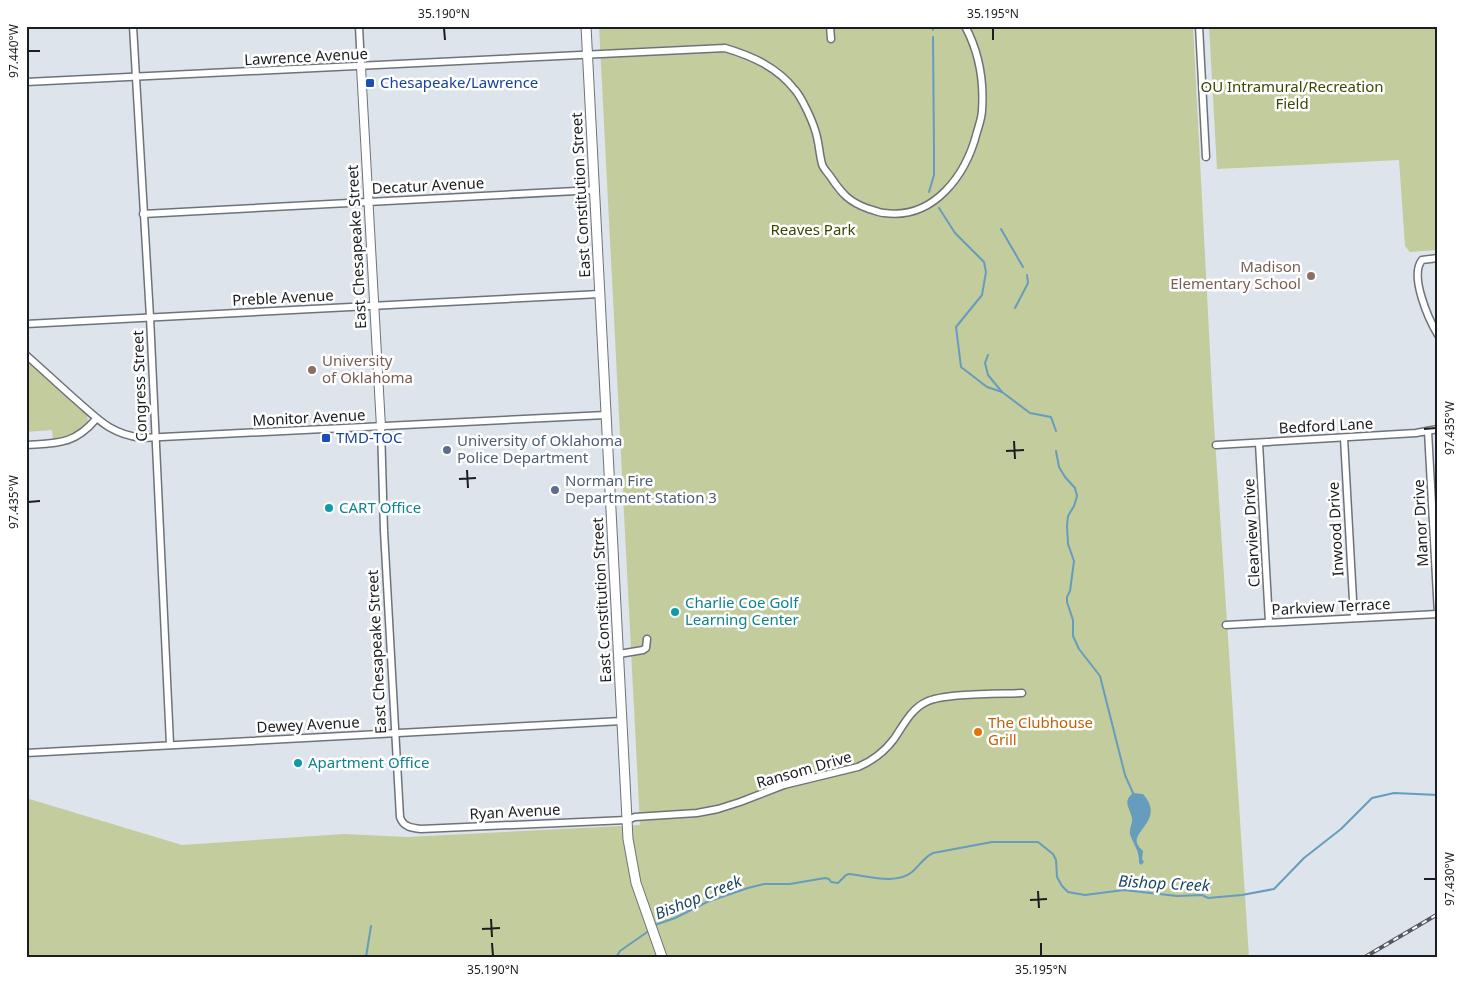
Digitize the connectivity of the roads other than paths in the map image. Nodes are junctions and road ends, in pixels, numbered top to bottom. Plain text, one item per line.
1 (134, 26) edge
2 (359, 26) edge
3 (586, 26) edge
4 (830, 26) edge
5 (965, 26) edge
6 (1199, 26) edge
7 (831, 39) dead end
8 (587, 54) junction
9 (361, 67) junction
10 (136, 77) junction
11 (26, 82) edge
12 (1206, 157) dead end
13 (594, 190) junction
14 (369, 201) junction
15 (143, 214) junction
16 (1438, 258) edge
17 (600, 294) junction
18 (374, 306) junction
19 (150, 317) junction
20 (26, 324) edge
21 (1438, 335) edge
22 (26, 355) edge
23 (606, 415) junction
24 (96, 419) junction
25 (380, 427) junction
26 (1438, 429) edge
27 (1428, 432) junction
28 (155, 438) junction
29 (1344, 438) junction
30 (1260, 443) junction
31 (26, 445) edge
32 (1216, 445) dead end
33 (1438, 614) edge
34 (1354, 618) junction
35 (1269, 622) junction
36 (1226, 625) dead end
37 (647, 639) dead end
38 (618, 654) junction
39 (1022, 693) dead end
40 (622, 721) junction
41 (396, 733) junction
42 (170, 744) junction
43 (26, 753) edge
44 (627, 820) junction
45 (404, 825) joint
46 (661, 953) edge

1 - 10 street, Congress Street
2 - 9 street, East Chesapeake Street
3 - 8 main road, East Constitution Street
4 - 7 street
5 - 8 street, Lawrence Avenue
6 - 12 street
8 - 9 street, Lawrence Avenue
8 - 13 main road, East Constitution Street
9 - 10 street, Lawrence Avenue
9 - 14 street, East Chesapeake Street
10 - 11 street, Lawrence Avenue
10 - 15 street, Congress Street
13 - 14 street, Decatur Avenue
13 - 17 main road, East Constitution Street
14 - 15 street, Decatur Avenue
14 - 18 street, East Chesapeake Street
15 - 19 street, Congress Street
16 - 21 street
17 - 18 street, Preble Avenue
17 - 23 main road, East Constitution Street
18 - 19 street, Preble Avenue
18 - 25 street, East Chesapeake Street
19 - 20 street, Preble Avenue
19 - 28 street, Congress Street
22 - 24 street, Monitor Avenue
23 - 25 street, Monitor Avenue
23 - 38 main road, East Constitution Street
24 - 28 street, Monitor Avenue
24 - 31 street
25 - 28 street, Monitor Avenue
25 - 41 street, East Chesapeake Street
26 - 27 street, Bedford Lane
27 - 29 street, Bedford Lane
27 - 33 street, Manor Drive
28 - 42 street, Congress Street
29 - 30 street, Bedford Lane
29 - 34 street, Inwood Drive
30 - 32 street, Bedford Lane
30 - 35 street, Clearview Drive
33 - 34 street, Parkview Terrace
34 - 35 street, Parkview Terrace
35 - 36 street, Parkview Terrace
37 - 38 street
38 - 40 main road, East Constitution Street
39 - 44 street, Ransom Drive
40 - 41 street, Dewey Avenue
40 - 44 main road, East Constitution Street
41 - 42 street, Dewey Avenue
41 - 45 street, East Chesapeake Street
42 - 43 street, Dewey Avenue
44 - 45 street, Ryan Avenue
44 - 46 main road, East Constitution Street

